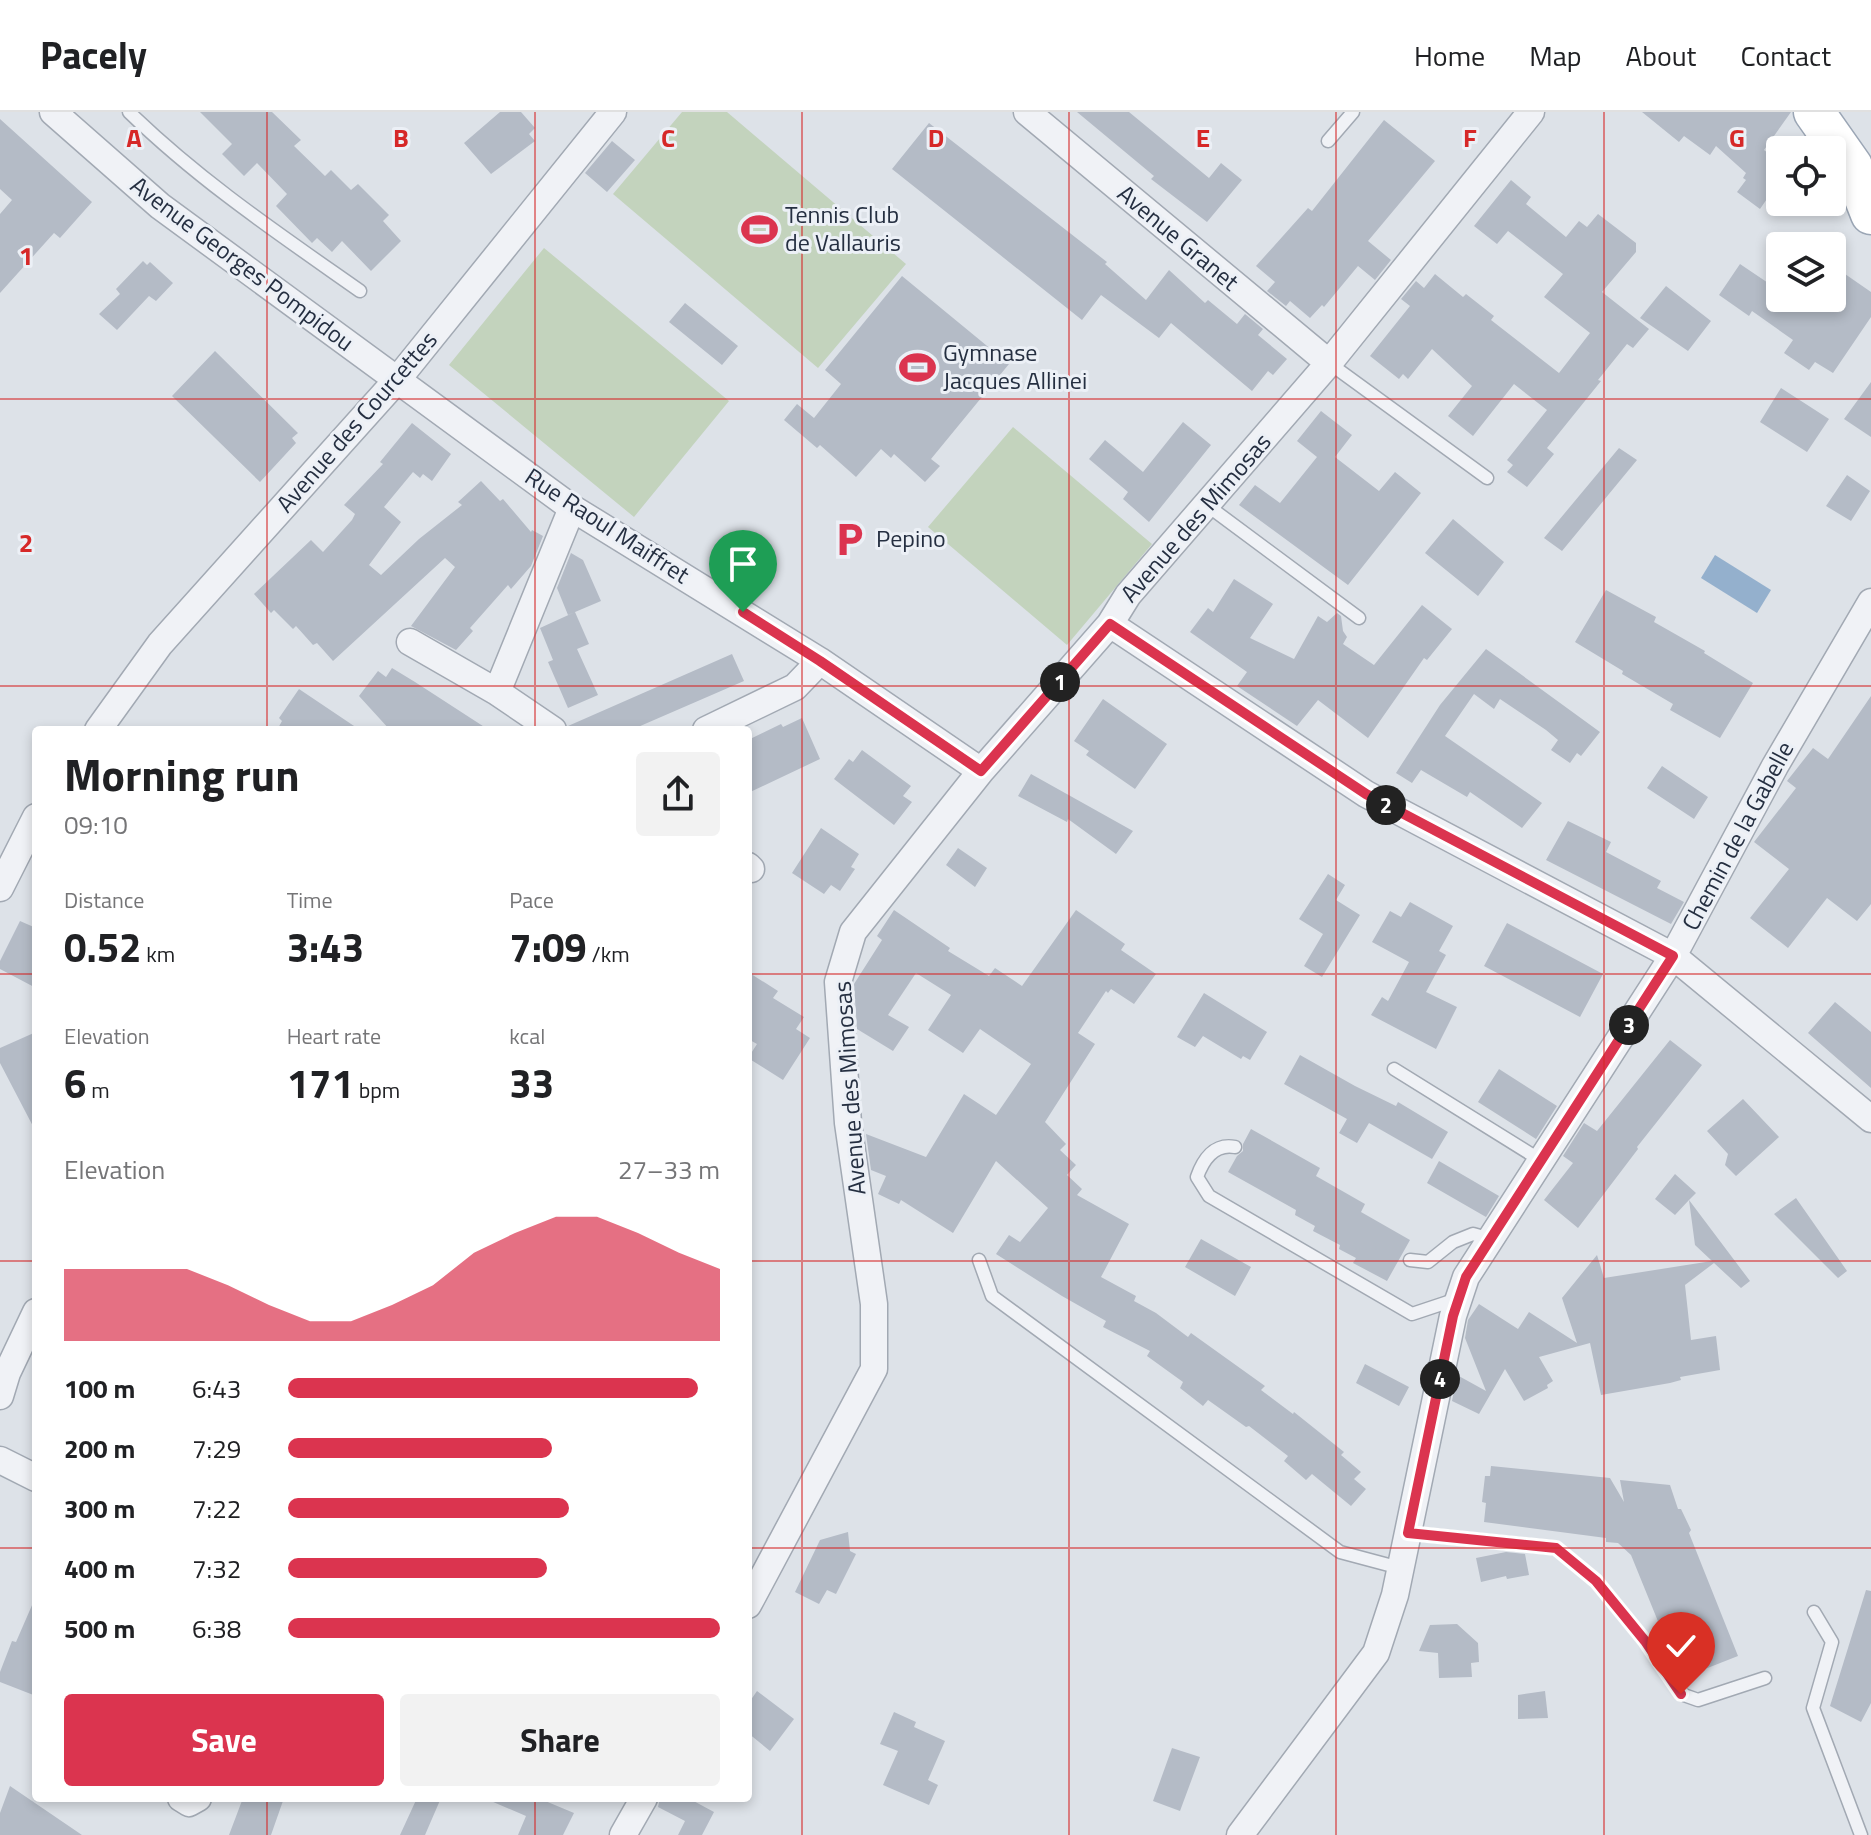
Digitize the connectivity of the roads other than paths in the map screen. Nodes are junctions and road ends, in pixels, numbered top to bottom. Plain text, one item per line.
1 (53, 112) edge
2 (129, 112) edge
3 (613, 112) edge
4 (1027, 112) edge
5 (1353, 112) edge
6 (1531, 112) edge
7 (1814, 112) edge
8 (1328, 141) dead end
9 (1871, 214) edge
10 (360, 291) dead end
11 (1329, 363) junction
12 (397, 380) junction
13 (1487, 478) dead end
14 (1208, 506) junction
15 (572, 508) junction
16 (1871, 602) edge
17 (1359, 618) dead end
18 (1110, 624) junction
19 (410, 642) dead end
20 (820, 661) junction
21 (497, 692) junction
22 (101, 726) edge
23 (547, 726) edge
24 (714, 726) edge
25 (981, 771) junction
26 (32, 825) edge
27 (0, 888) edge
28 (1673, 956) junction
29 (1394, 1069) dead end
30 (1871, 1119) edge
31 (1235, 1147) dead end
32 (1542, 1161) junction
33 (1491, 1239) junction
34 (979, 1260) dead end
35 (1410, 1260) dead end
36 (1460, 1298) junction
37 (32, 1320) edge
38 (0, 1396) edge
39 (0, 1460) edge
40 (32, 1476) edge
41 (1408, 1533) junction
42 (1400, 1568) junction
43 (752, 1598) edge
44 (1814, 1612) dead end
45 (1765, 1678) dead end
46 (642, 1802) edge
47 (623, 1835) edge
48 (1240, 1835) edge
49 (1861, 1835) edge

1 - 12 street, Avenue Georges Pompidou
2 - 10 lane
3 - 12 street, Avenue des Courcettes
4 - 11 street, Avenue Granet
5 - 8 lane
6 - 11 street, Avenue des Mimosas
7 - 9 main road
11 - 13 lane
11 - 14 street, Avenue des Mimosas
12 - 15 street, Rue Raoul Maiffret
12 - 22 street, Avenue des Courcettes
14 - 17 lane
14 - 18 street, Avenue des Mimosas
15 - 20 street, Rue Raoul Maiffret
15 - 21 street
16 - 28 street, Chemin de la Gabelle
18 - 25 street, Avenue des Mimosas
18 - 28 street
19 - 21 street
20 - 24 street
20 - 25 street, Rue Raoul Maiffret
21 - 23 street
25 - 43 street, Avenue des Mimosas
26 - 27 street
28 - 30 street
28 - 32 street, Chemin de la Gabelle
29 - 32 lane
31 - 36 lane
32 - 33 street, Chemin de la Gabelle
33 - 35 lane
33 - 36 street, Chemin de la Gabelle
34 - 42 lane
36 - 41 street, Chemin de la Gabelle
37 - 38 street
39 - 40 street
41 - 42 street, Chemin de la Gabelle
41 - 45 lane
42 - 48 street, Chemin de la Gabelle
44 - 49 lane
46 - 47 street

